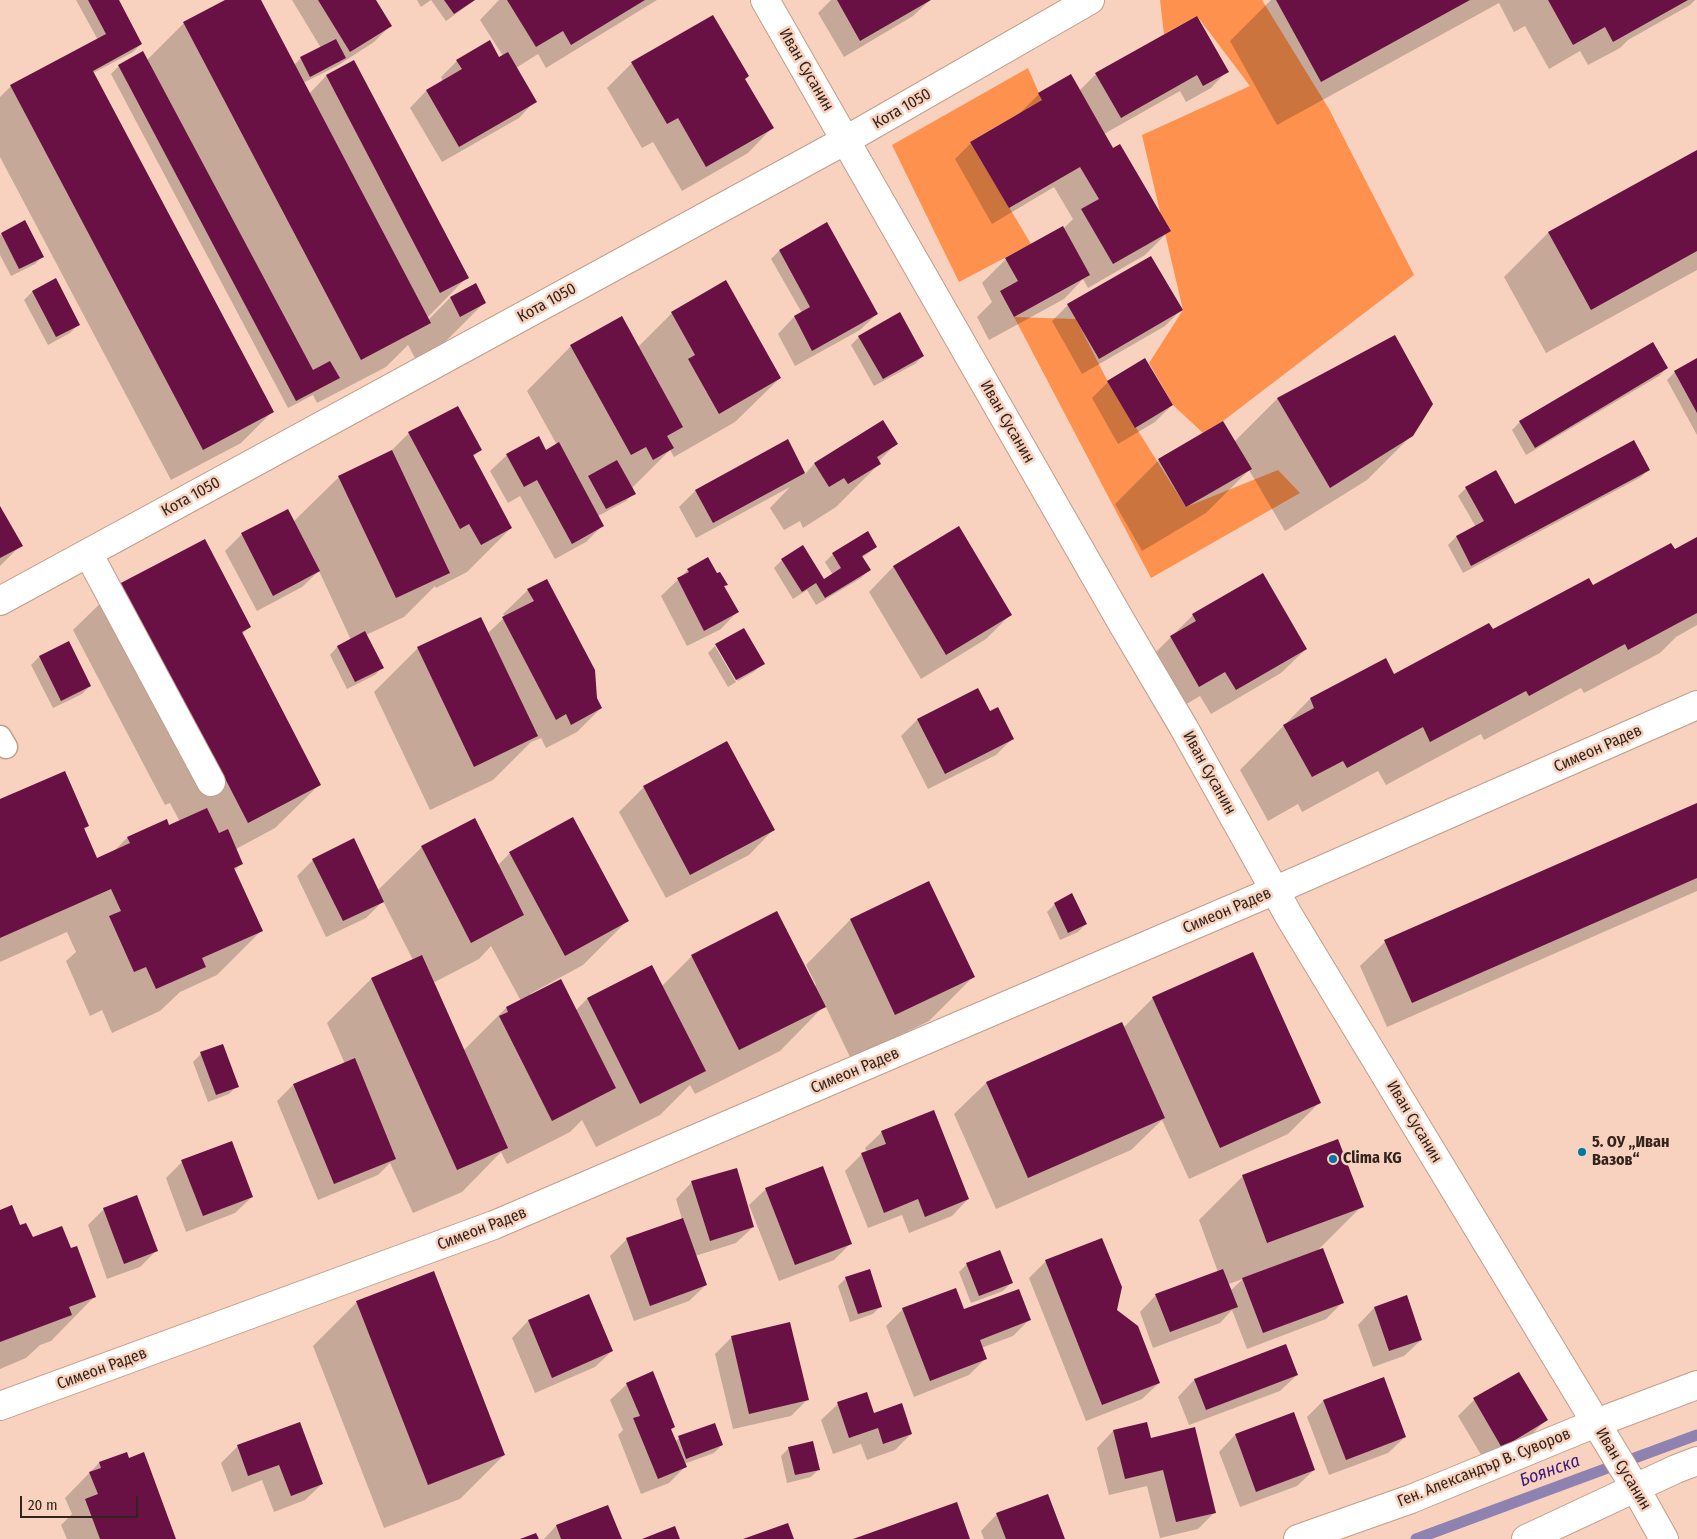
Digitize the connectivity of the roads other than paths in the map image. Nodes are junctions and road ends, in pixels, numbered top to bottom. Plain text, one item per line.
1 (764, 0) edge
2 (1090, 0) edge
3 (846, 140) junction
4 (88, 553) junction
5 (0, 601) edge
6 (1697, 705) edge
7 (211, 782) dead end
8 (1275, 890) junction
9 (1697, 1385) edge
10 (0, 1406) edge
11 (1596, 1423) junction
12 (1697, 1461) edge
13 (1636, 1489) junction
14 (1298, 1539) edge
15 (1526, 1539) edge
16 (1664, 1539) edge

1 - 3 street, Иван Сусанин
2 - 3 street, Кота 1050
3 - 4 street, Кота 1050
3 - 8 street, Иван Сусанин
4 - 5 street, Кота 1050
4 - 7 street
6 - 8 street, Симеон Радев
8 - 10 street, Симеон Радев
8 - 11 street, Иван Сусанин
9 - 11 street, Ген. Александър В. Суворов
11 - 13 street, Иван Сусанин
11 - 14 street, Ген. Александър В. Суворов
12 - 13 street
13 - 15 street
13 - 16 street, Иван Сусанин

